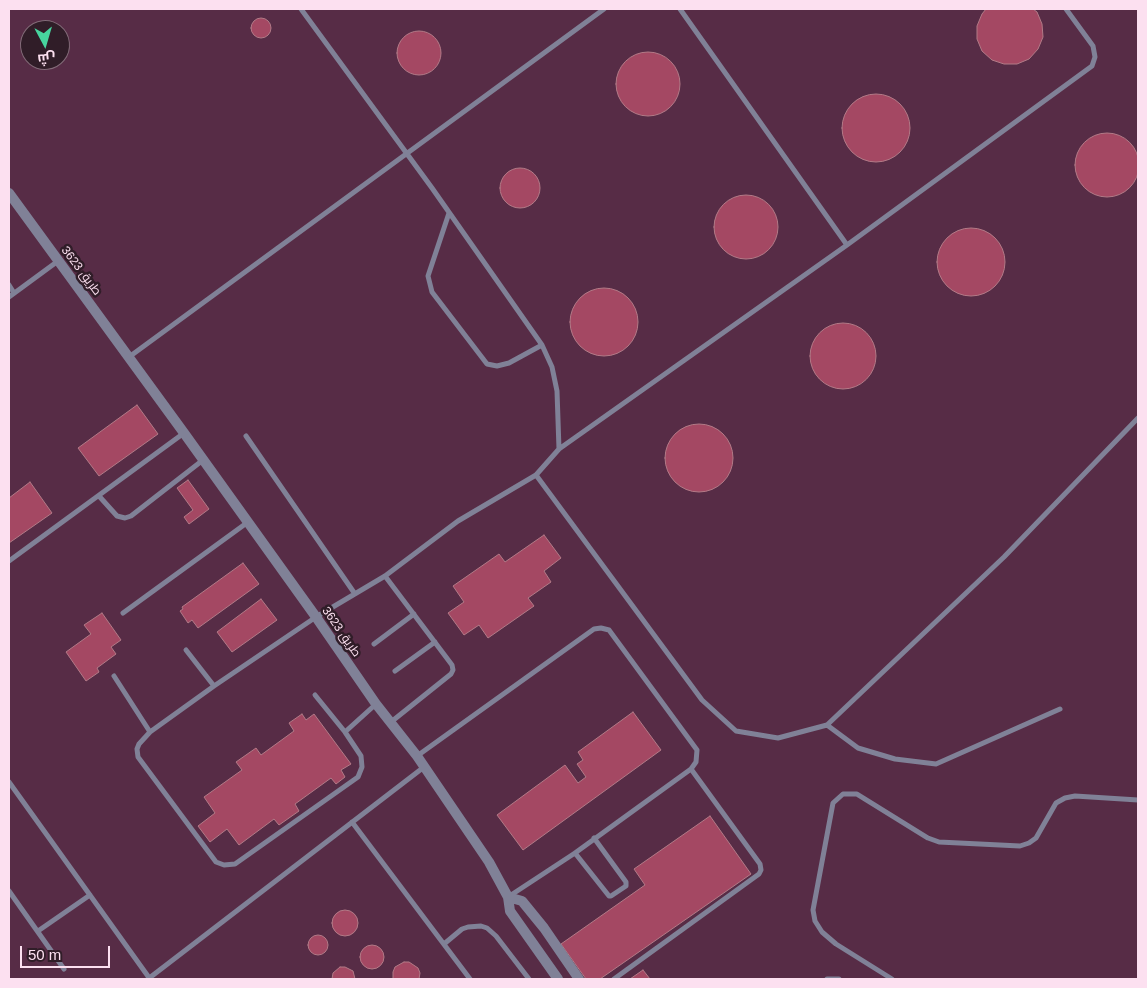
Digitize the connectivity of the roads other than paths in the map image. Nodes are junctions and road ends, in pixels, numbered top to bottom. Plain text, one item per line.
1 (300, 9) edge
2 (604, 9) edge
3 (680, 9) edge
4 (1066, 9) edge
5 (408, 155) junction
6 (9, 193) edge
7 (449, 213) junction
8 (847, 245) junction
9 (58, 261) junction
10 (9, 285) edge
11 (14, 293) junction
12 (9, 297) edge
13 (542, 345) junction
14 (132, 360) junction
15 (1138, 418) edge
16 (184, 433) junction
17 (246, 436) dead end
18 (559, 448) junction
19 (203, 460) junction
20 (536, 475) junction
21 (99, 496) junction
22 (248, 522) junction
23 (9, 561) edge
24 (385, 576) junction
25 (355, 594) junction
26 (123, 613) dead end
27 (414, 614) junction
28 (316, 617) junction
29 (435, 642) junction
30 (374, 644) dead end
31 (186, 650) dead end
32 (395, 671) dead end
33 (114, 676) dead end
34 (214, 686) junction
35 (315, 695) dead end
36 (376, 704) junction
37 (1060, 710) dead end
38 (391, 722) junction
39 (827, 725) junction
40 (150, 732) junction
41 (345, 732) junction
42 (417, 756) junction
43 (424, 766) junction
44 (691, 769) junction
45 (9, 782) edge
46 (1138, 800) edge
47 (352, 822) junction
48 (594, 838) junction
49 (575, 852) junction
50 (9, 891) edge
51 (90, 895) junction
52 (508, 897) junction
53 (38, 931) junction
54 (444, 944) junction
55 (64, 969) dead end
56 (149, 979) edge
57 (470, 979) edge
58 (529, 979) edge
59 (558, 979) edge
60 (579, 979) edge
61 (614, 979) edge
62 (827, 979) edge
63 (839, 979) edge
64 (892, 979) edge

1 - 5 lane
2 - 5 lane
3 - 8 lane
4 - 8 lane
5 - 7 lane
5 - 14 lane
6 - 9 street, طريق 3623
7 - 13 lane
7 - 13 lane
8 - 18 lane
9 - 11 lane
9 - 14 street, طريق 3623
10 - 11 lane
11 - 12 lane
13 - 18 lane
14 - 16 street, طريق 3623
15 - 39 lane
16 - 19 street, طريق 3623
16 - 21 lane
17 - 25 lane
18 - 20 lane
19 - 21 lane
19 - 22 street, طريق 3623
20 - 24 lane
20 - 39 lane
21 - 23 lane
22 - 26 lane
22 - 28 street, طريق 3623
24 - 25 lane
24 - 27 lane
25 - 28 lane
27 - 29 lane
27 - 30 lane
28 - 34 lane
28 - 36 street, طريق 3623
29 - 32 lane
29 - 38 lane
31 - 34 lane
33 - 40 lane
34 - 40 lane
35 - 41 lane
36 - 38 street, طريق 3623
36 - 41 lane
37 - 39 lane
38 - 42 street, طريق 3623
40 - 41 lane
42 - 43 street, طريق 3623
42 - 44 lane
43 - 47 lane
43 - 52 street, طريق 3623
44 - 48 lane
44 - 61 lane
45 - 51 lane
46 - 64 lane
47 - 54 lane
47 - 56 lane
48 - 49 lane
48 - 49 lane
49 - 52 lane
50 - 53 lane
51 - 53 lane
51 - 56 lane
52 - 59 street, طريق 3623
52 - 60 street
53 - 55 lane
54 - 57 lane
54 - 58 lane
62 - 63 lane

